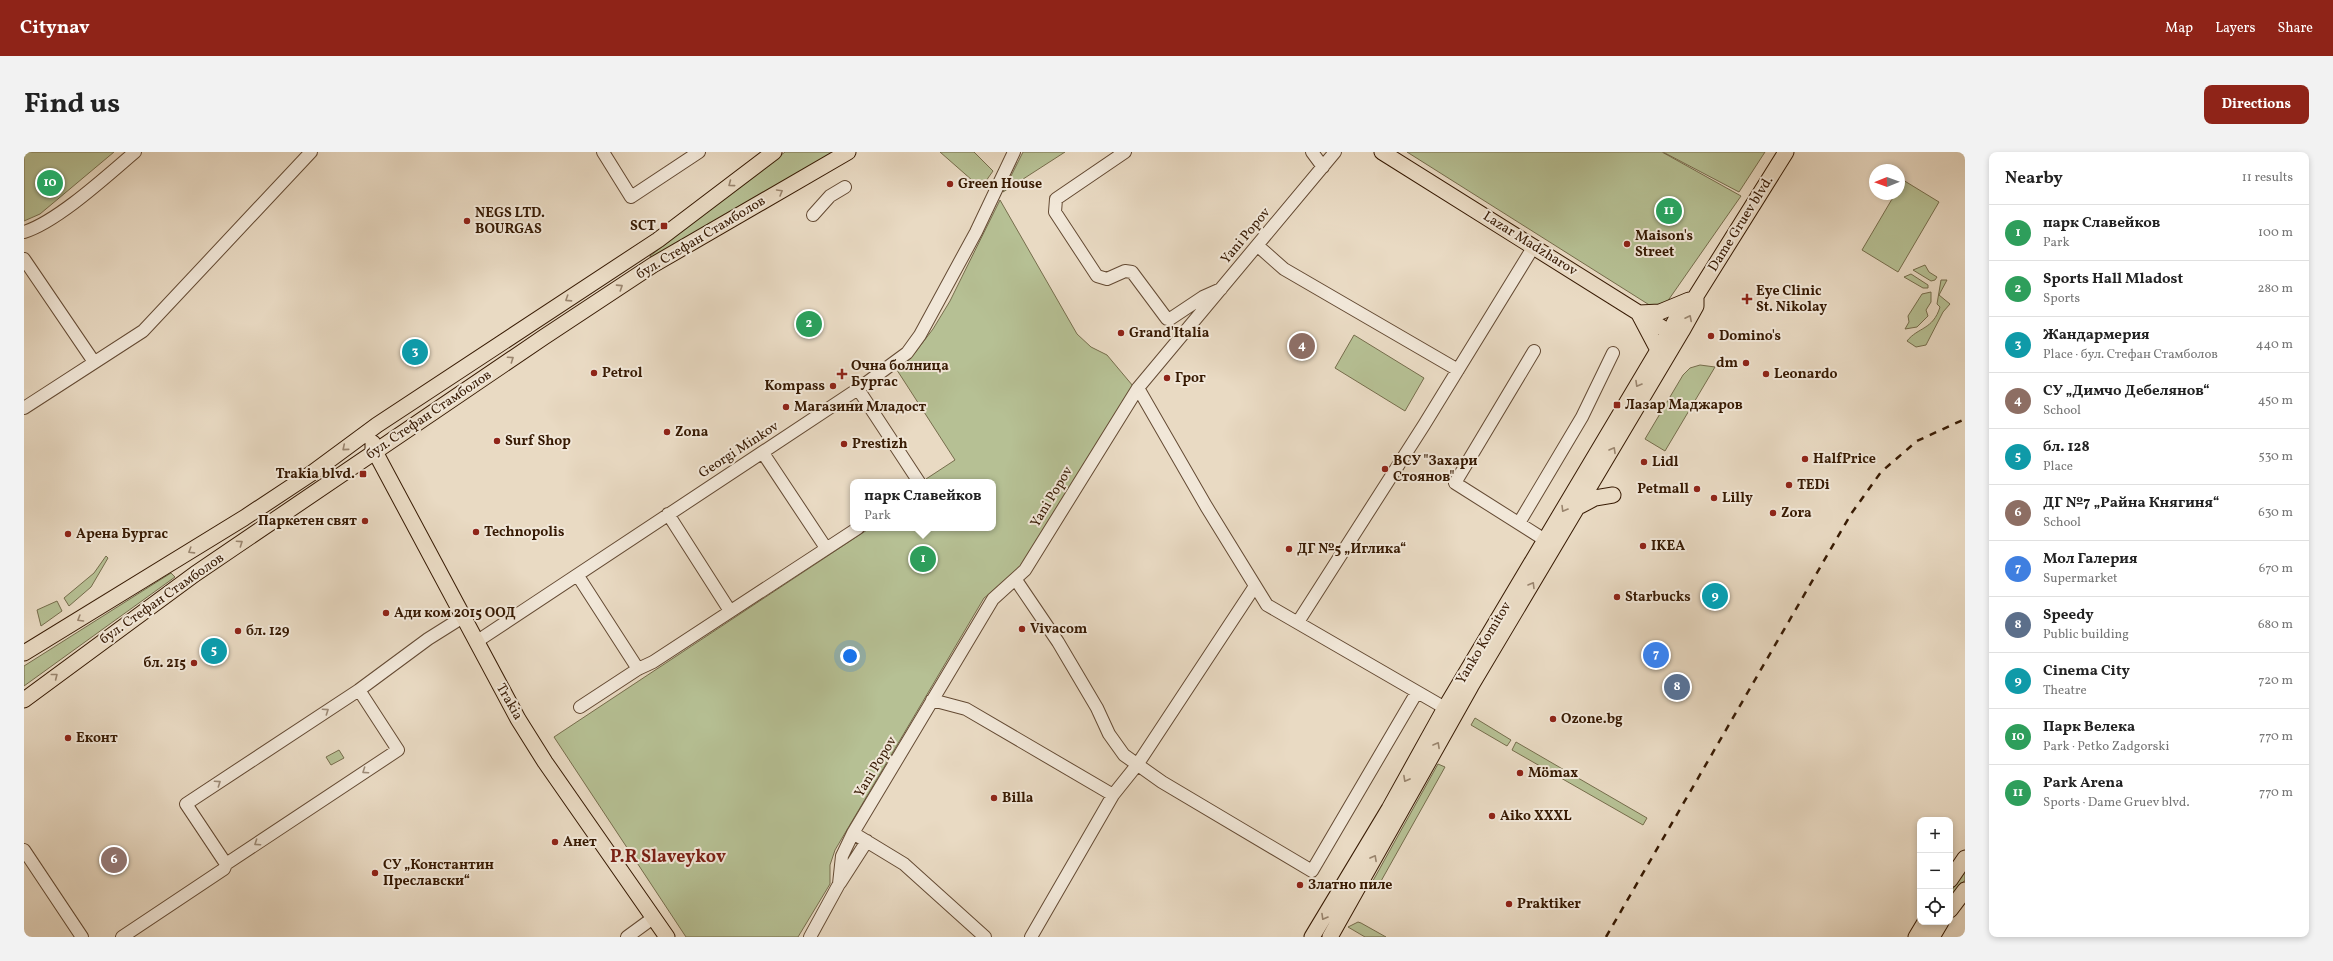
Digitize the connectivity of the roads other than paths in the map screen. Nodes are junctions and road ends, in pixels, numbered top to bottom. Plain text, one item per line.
1 (135, 152) edge
2 (311, 152) edge
3 (602, 152) edge
4 (699, 152) edge
5 (774, 152) edge
6 (848, 152) edge
7 (1014, 152) edge
8 (1125, 152) edge
9 (1312, 152) edge
10 (1335, 152) edge
11 (1382, 152) edge
12 (1786, 152) edge
13 (1322, 167) junction
14 (845, 187) dead end
15 (813, 215) dead end
16 (24, 232) edge
17 (1258, 246) junction
18 (1534, 246) junction
19 (24, 258) edge
20 (1223, 288) junction
21 (1691, 299) junction
22 (1639, 313) junction
23 (1674, 335) junction
24 (1658, 350) junction
25 (1534, 351) dead end
26 (1613, 353) dead end
27 (94, 362) junction
28 (462, 370) junction
29 (1458, 370) junction
30 (1657, 374) joint
31 (1138, 388) junction
32 (858, 389) junction
33 (24, 408) edge
34 (375, 451) junction
35 (763, 453) junction
36 (917, 479) edge
37 (1589, 480) junction
38 (1613, 495) dead end
39 (1580, 506) junction
40 (668, 514) junction
41 (1519, 523) junction
42 (853, 531) edge
43 (1545, 540) junction
44 (826, 548) junction
45 (578, 576) junction
46 (1016, 580) junction
47 (1255, 586) junction
48 (730, 611) junction
49 (463, 617) junction
50 (1298, 622) junction
51 (476, 642) junction
52 (24, 654) edge
53 (638, 669) junction
54 (359, 690) junction
55 (1417, 692) junction
56 (24, 700) edge
57 (932, 700) junction
58 (580, 707) dead end
59 (1445, 708) junction
60 (1137, 765) junction
61 (1113, 795) junction
62 (853, 833) junction
63 (867, 841) junction
64 (24, 850) edge
65 (1965, 858) edge
66 (226, 864) junction
67 (1953, 876) edge
68 (839, 884) junction
69 (1965, 890) edge
70 (1953, 906) edge
71 (652, 918) junction
72 (1923, 925) edge
73 (1940, 925) edge
74 (82, 937) edge
75 (122, 937) edge
76 (627, 937) edge
77 (667, 937) edge
78 (810, 937) edge
79 (985, 937) edge
80 (1031, 937) edge
81 (1312, 937) edge
82 (1330, 937) edge
83 (1916, 937) edge
84 (1932, 937) edge

1 - 16 street
2 - 27 street
3 - 4 street
5 -> 28 main road, бул. Стефан Стамболов
34 -> 6 main road, бул. Стефан Стамболов
7 - 32 street, Georgi Minkov
8 - 20 street
9 - 13 street
10 - 13 street, Yani Popov
11 - 18 main road, Lazar Madzharov
12 - 21 main road, Dame Gruev blvd.
13 - 17 street, Yani Popov
14 - 15 street
17 - 20 street, Yani Popov
17 - 29 street
18 - 22 main road, Lazar Madzharov
18 - 29 street
19 - 27 street
20 - 31 street, Yani Popov
21 - 22 main road
21 - 23 main road, Dame Gruev blvd.
22 - 23 main road, Lazar Madzharov
22 - 24 main road
23 - 24 main road, Dame Gruev blvd.
23 - 30 main road, Dame Gruev blvd.
24 -> 37 main road, Yanko Komitov
25 - 41 street
26 - 41 street
27 - 33 street
28 - 34 main road
28 -> 52 main road, бул. Стефан Стамболов
29 - 50 street
37 -> 30 main road, Yanko Komitov
31 - 46 street, Yani Popov
31 - 47 street
32 - 35 street, Georgi Minkov
32 - 36 street
34 - 49 main road, Trakia
56 -> 34 main road, бул. Стефан Стамболов
35 - 40 street, Georgi Minkov
35 - 44 street
37 - 39 main road, Yanko Komitov
37 -> 43 main road, Yanko Komitov
38 - 39 main road
82 -> 39 main road, Yanko Komitov
40 - 45 street, Georgi Minkov
40 - 48 street
41 - 43 street
42 - 44 street
43 - 59 main road, Yanko Komitov
44 - 48 street
45 - 51 street, Georgi Minkov
45 - 53 street
46 - 57 street, Yani Popov
46 - 60 street
47 - 50 street
47 - 60 street
48 - 53 street
49 - 51 main road, Trakia
49 - 54 street
50 - 55 street
51 - 71 main road, Trakia
53 - 58 street
54 -> 66 street
66 -> 54 street
55 - 59 street
55 - 60 street
57 - 61 street
57 - 62 street, Yani Popov
59 -> 81 main road, Yanko Komitov
60 - 61 street
61 - 80 street
62 - 63 street
62 - 68 street, Yani Popov
63 - 68 street, Yani Popov
63 - 79 street
64 - 74 street
65 - 67 main road
66 - 75 street
68 - 78 street, Yani Popov
69 - 70 main road
71 - 76 street
71 - 77 main road, Trakia
72 - 83 main road
73 - 84 main road

